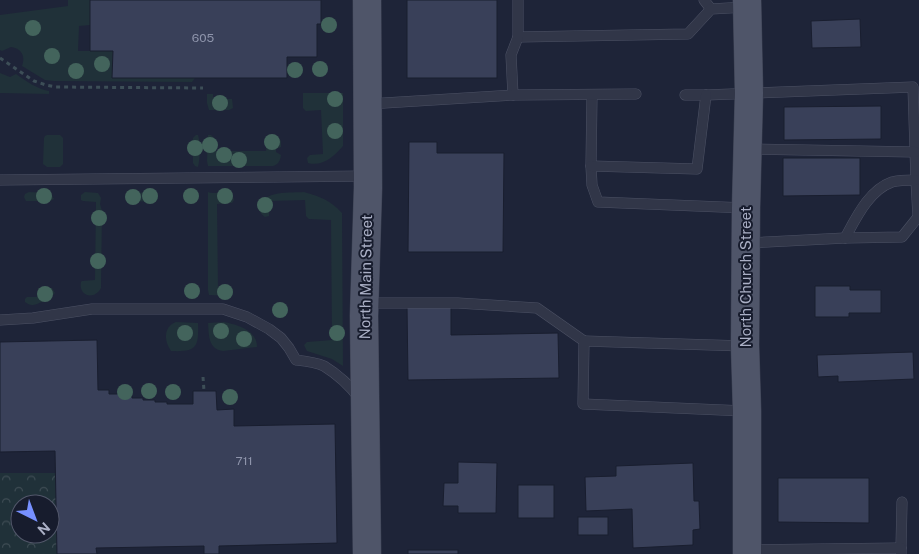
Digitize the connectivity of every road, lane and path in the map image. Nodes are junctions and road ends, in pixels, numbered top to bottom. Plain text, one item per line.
1 (367, 0) edge
2 (518, 0) edge
3 (704, 0) edge
4 (747, 3) edge
5 (711, 9) junction
6 (518, 37) junction
7 (0, 58) edge
8 (203, 88) dead end
9 (748, 93) junction
10 (636, 94) dead end
11 (513, 95) junction
12 (592, 95) junction
13 (685, 95) dead end
14 (706, 95) junction
15 (367, 104) junction
16 (747, 149) junction
17 (915, 152) junction
18 (591, 166) junction
19 (368, 176) junction
20 (0, 180) edge
21 (916, 180) junction
22 (746, 208) junction
23 (844, 238) junction
24 (746, 243) junction
25 (364, 303) junction
26 (0, 320) edge
27 (584, 341) junction
28 (745, 346) junction
29 (203, 377) dead end
30 (204, 391) dead end
31 (366, 410) junction
32 (747, 411) junction
33 (902, 502) dead end
34 (901, 551) edge
35 (747, 552) edge
36 (367, 554) edge

1 - 15 main road, North Main Street
2 - 6 lane
3 - 5 lane
4 - 5 lane
4 - 9 main road, North Church Street
5 - 6 lane
6 - 11 lane
7 - 8 path
9 - 14 lane
9 - 16 main road, North Church Street
9 - 17 lane
10 - 12 lane
11 - 12 lane
11 - 15 lane
12 - 18 lane
13 - 14 lane
14 - 18 lane
15 - 19 main road, North Main Street
16 - 17 lane
16 - 22 main road, North Church Street
17 - 21 lane
18 - 22 lane
19 - 20 lane
19 - 25 main road, North Main Street
21 - 23 lane
21 - 23 lane
22 - 24 main road, North Church Street
23 - 24 lane
24 - 28 main road, North Church Street
25 - 27 lane
25 - 31 main road, North Main Street
26 - 31 lane
27 - 28 lane
27 - 32 lane
28 - 32 main road, North Church Street
29 - 30 path
31 - 36 main road, North Main Street
32 - 35 main road, North Church Street
33 - 34 lane
34 - 35 lane

